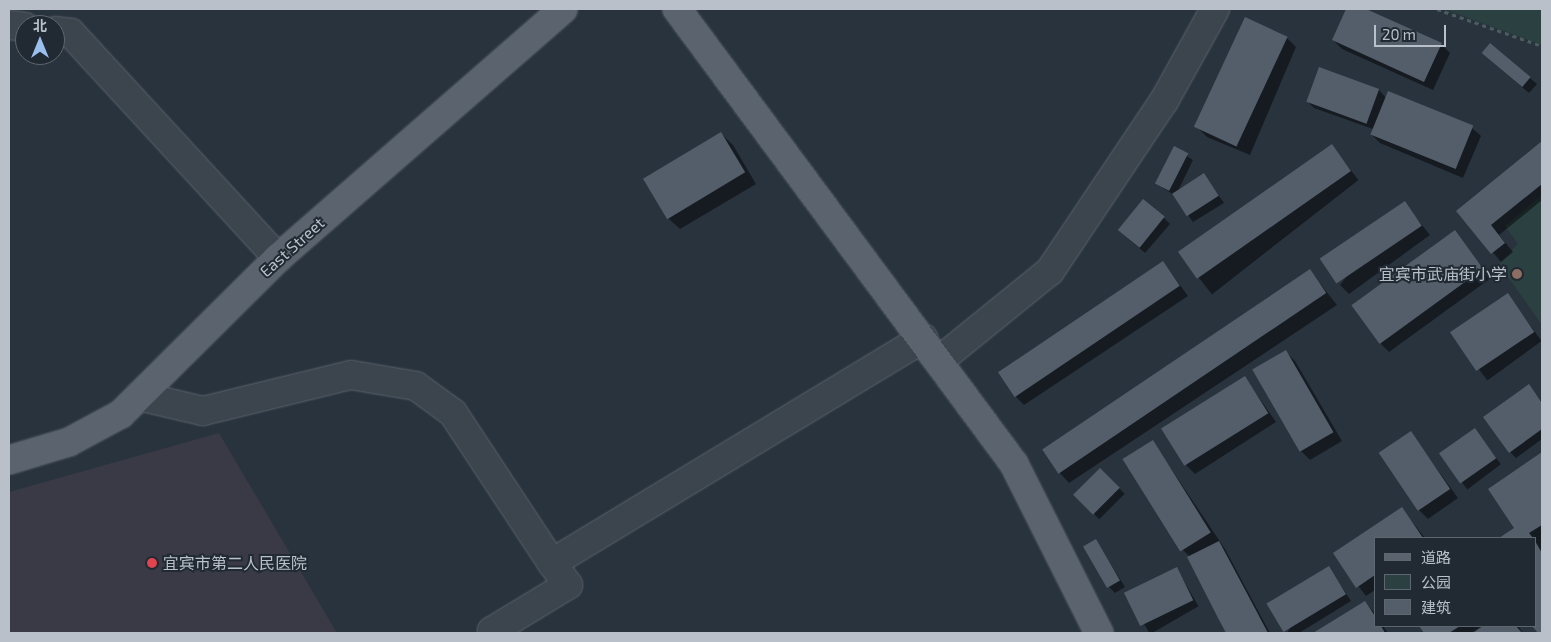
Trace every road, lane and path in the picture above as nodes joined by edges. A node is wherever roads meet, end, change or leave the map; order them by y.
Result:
1 (563, 9) edge
2 (676, 9) edge
3 (1215, 9) edge
4 (1437, 9) edge
5 (65, 32) edge
6 (1542, 46) edge
7 (278, 258) junction
8 (923, 338) junction
9 (940, 360) junction
10 (139, 396) junction
11 (9, 460) edge
12 (552, 563) junction
13 (494, 633) edge
14 (1099, 633) edge

1 - 7 main road, East Street
2 - 8 main road
3 - 9 street
4 - 6 path
5 - 7 street
7 - 10 main road, East Street
8 - 9 main road
8 - 12 street
9 - 14 main road
10 - 11 main road, East Street
10 - 12 street
12 - 13 street

